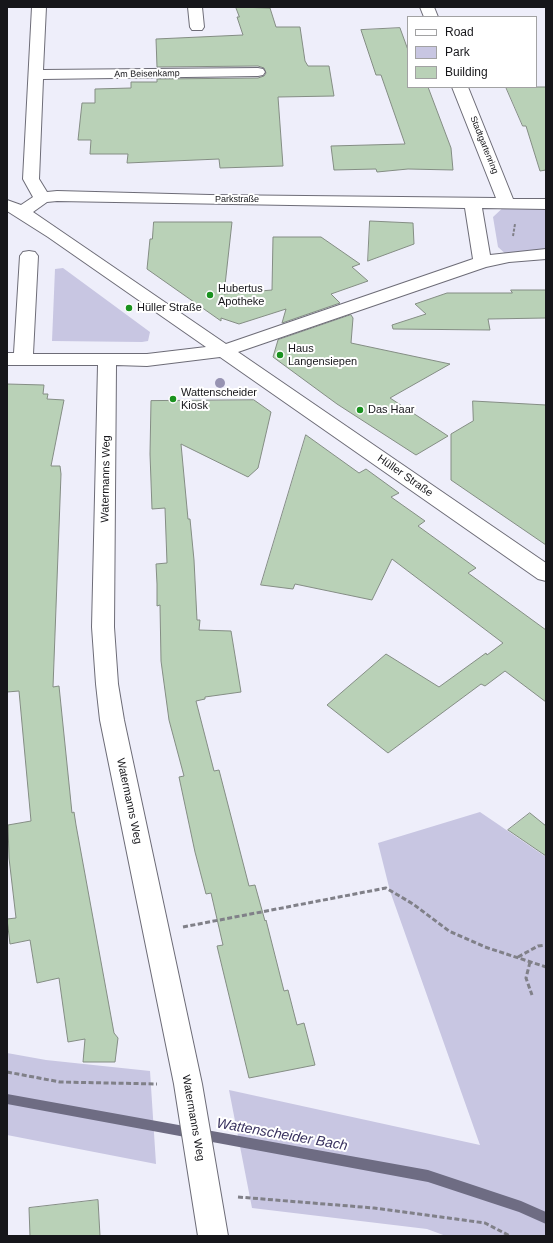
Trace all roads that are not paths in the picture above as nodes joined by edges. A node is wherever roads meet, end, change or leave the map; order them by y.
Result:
1 (39, 7) edge
2 (195, 7) edge
3 (197, 27) dead end
4 (258, 72) dead end
5 (36, 75) junction
6 (460, 88) edge
7 (42, 198) junction
8 (473, 203) junction
9 (507, 204) junction
10 (546, 204) edge
11 (14, 208) edge
12 (546, 254) edge
13 (29, 256) dead end
14 (482, 262) junction
15 (223, 351) junction
16 (15, 359) edge
17 (107, 359) junction
18 (546, 574) edge
19 (213, 1236) edge

1 - 5 street
2 - 3 street
4 - 5 street, Am Beisenkamp
5 - 7 street
6 - 9 street, Stadtgartenring
7 - 8 street, Parkstraße
7 - 11 street, Parkstraße
8 - 9 street, Parkstraße
8 - 14 street
9 - 10 street, Parkstraße
11 - 15 street, Hüller Straße
12 - 14 street
13 - 16 street
14 - 15 street
15 - 17 street
15 - 18 street, Hüller Straße
16 - 17 street
17 - 19 street, Watermanns Weg

